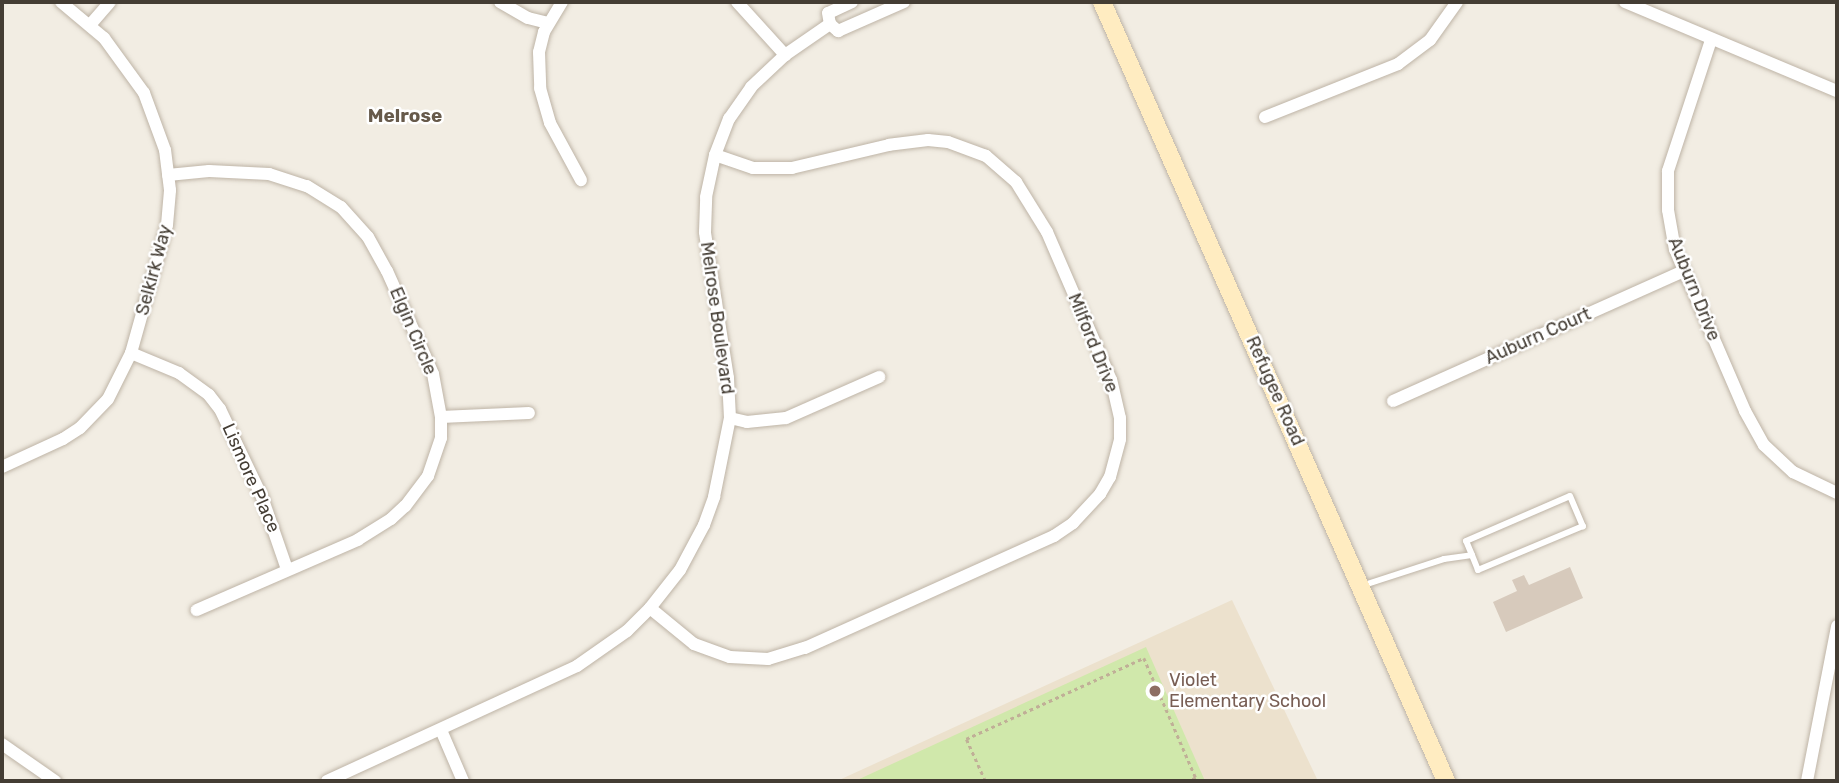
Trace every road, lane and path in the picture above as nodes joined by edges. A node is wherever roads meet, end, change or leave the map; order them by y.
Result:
1 (61, 2) edge
2 (110, 2) edge
3 (500, 2) edge
4 (562, 2) edge
5 (737, 2) edge
6 (852, 2) edge
7 (904, 2) edge
8 (1102, 2) edge
9 (1457, 2) edge
10 (1625, 2) edge
11 (548, 23) junction
12 (830, 24) junction
13 (90, 25) junction
14 (1711, 40) junction
15 (785, 55) junction
16 (1837, 91) edge
17 (1265, 117) dead end
18 (715, 155) junction
19 (169, 175) junction
20 (581, 180) dead end
21 (1683, 271) junction
22 (131, 353) junction
23 (879, 377) dead end
24 (1393, 401) dead end
25 (529, 413) dead end
26 (441, 416) junction
27 (730, 418) junction
28 (2, 467) edge
29 (1837, 493) edge
30 (1472, 555) junction
31 (287, 569) junction
32 (1359, 586) junction
33 (650, 608) junction
34 (197, 610) dead end
35 (1837, 625) edge
36 (441, 730) junction
37 (2, 744) edge
38 (1197, 780) edge
39 (55, 781) edge
40 (327, 781) edge
41 (463, 781) edge
42 (985, 781) edge
43 (1189, 781) edge
44 (1446, 781) edge
45 (1807, 781) edge

1 - 13 street, Selkirk Way
2 - 13 street
3 - 11 street
4 - 11 street
5 - 15 street
6 - 12 street, Melrose Boulevard
7 - 12 street, Melrose Boulevard
8 - 32 main road, Refugee Road
9 - 17 street
10 - 14 street
11 - 20 street
12 - 15 street, Melrose Boulevard
13 - 19 street, Selkirk Way
14 - 16 street
14 - 21 street, Auburn Drive
15 - 18 street, Melrose Boulevard
18 - 27 street, Melrose Boulevard
18 - 33 street, Milford Drive
19 - 22 street, Selkirk Way
19 - 26 street, Elgin Circle
21 - 24 street, Auburn Court
21 - 29 street, Auburn Drive
22 - 28 street, Selkirk Way
22 - 31 street, Lismore Place
23 - 27 street
25 - 26 street
26 - 31 street, Elgin Circle
27 - 33 street, Melrose Boulevard
30 - 30 lane
30 - 32 lane
31 - 34 street, Elgin Circle
32 - 44 main road, Refugee Road
33 - 36 street, Melrose Boulevard
35 - 45 street
36 - 40 street, Melrose Boulevard
36 - 41 street
37 - 39 street
38 - 42 path
38 - 43 path

